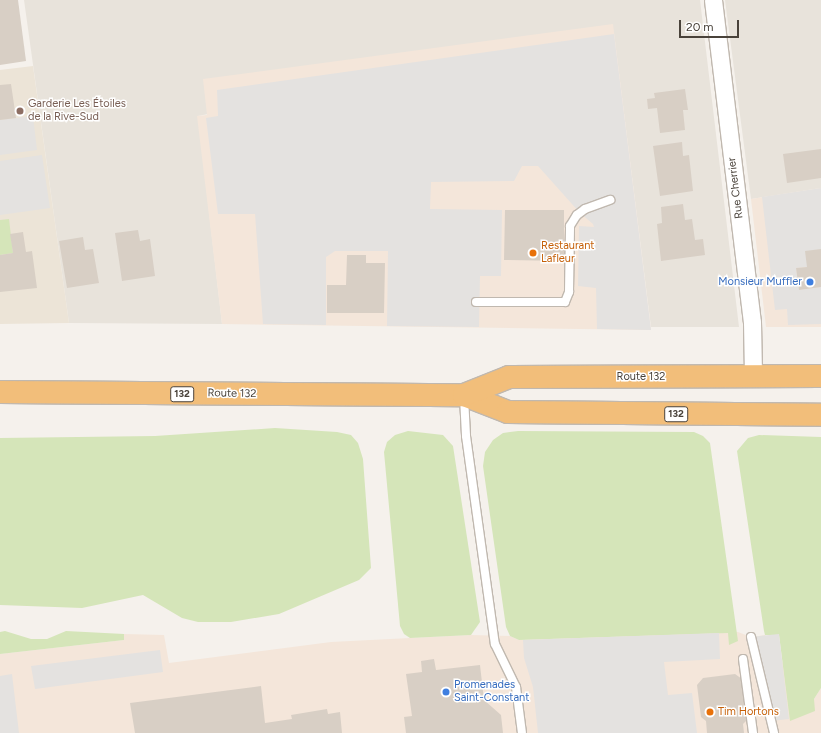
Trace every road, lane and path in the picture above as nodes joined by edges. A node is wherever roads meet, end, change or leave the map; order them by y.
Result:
1 (713, 0) edge
2 (610, 200) dead end
3 (476, 302) dead end
4 (753, 376) junction
5 (821, 376) edge
6 (0, 392) edge
7 (464, 395) junction
8 (821, 415) edge
9 (751, 637) dead end
10 (743, 659) dead end
11 (522, 733) edge
12 (753, 733) edge
13 (774, 733) edge

1 - 4 street, Rue Cherrier
2 - 3 lane
4 - 5 highway, Route 132 / 132
4 - 7 highway, Route 132 / 132
6 - 7 highway, Route 132 / 132
7 - 8 highway, Route 132 / 132
7 - 11 lane
9 - 13 lane
10 - 12 lane

